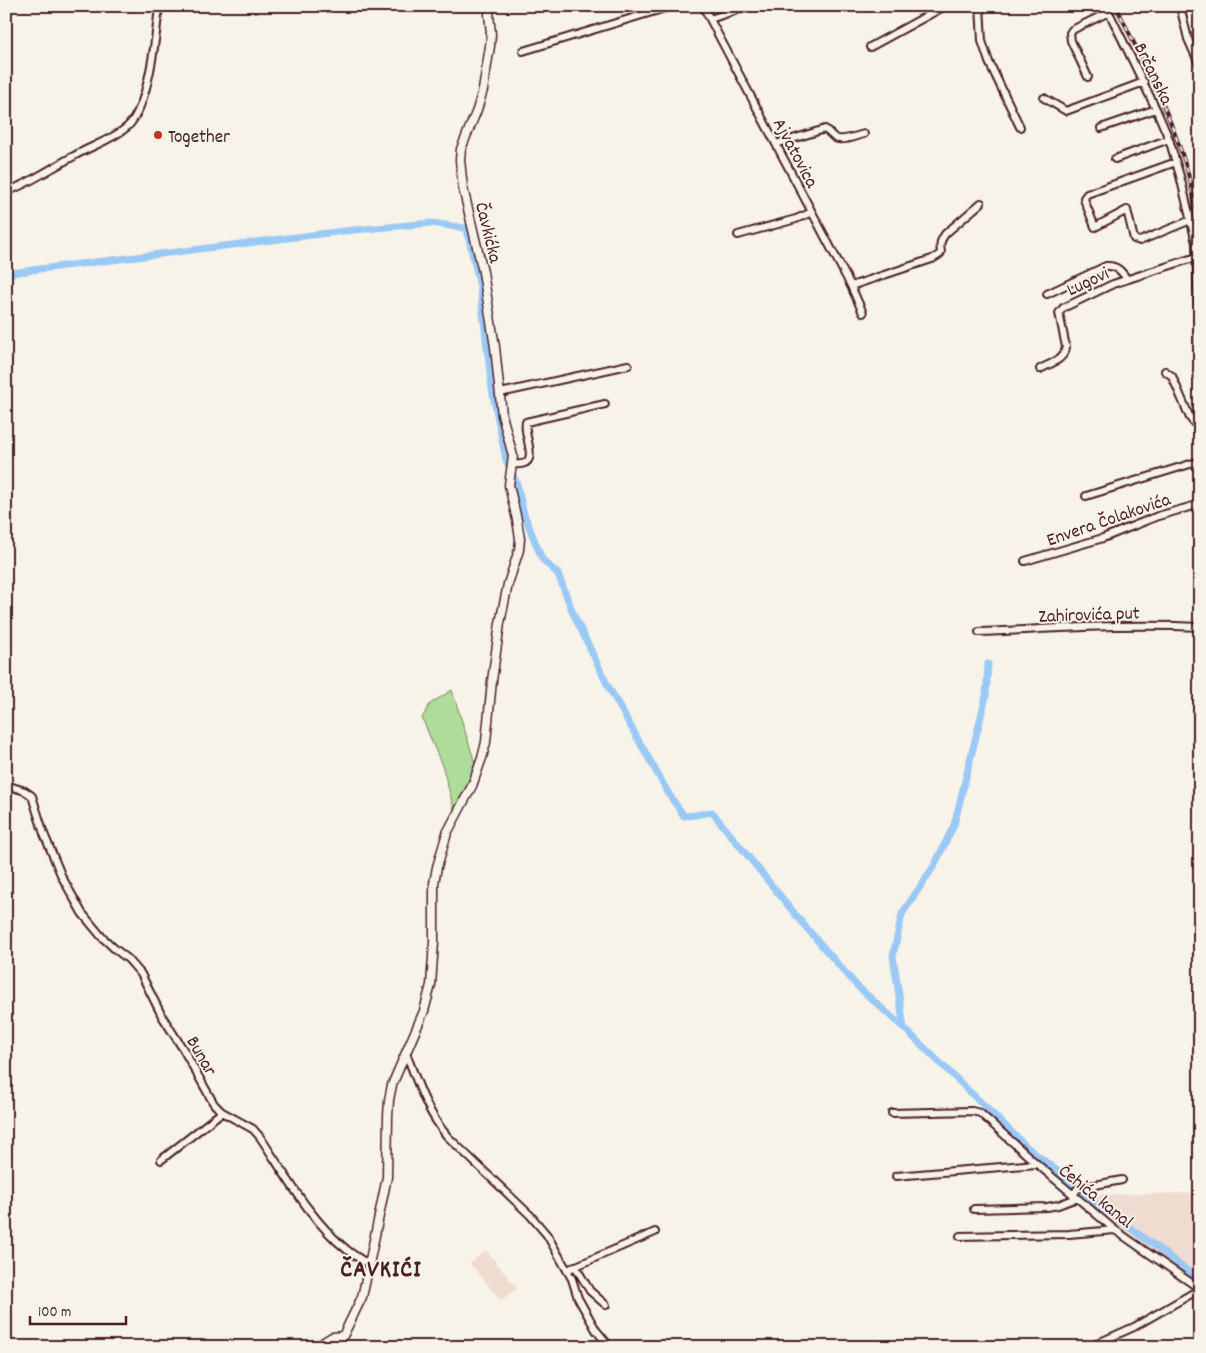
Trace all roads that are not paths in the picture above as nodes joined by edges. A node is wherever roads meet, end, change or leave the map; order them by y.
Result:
1 (159, 6) edge
2 (491, 6) edge
3 (672, 6) edge
4 (704, 6) edge
5 (748, 6) edge
6 (945, 6) edge
7 (980, 6) edge
8 (1180, 6) edge
9 (1108, 9) edge
10 (710, 19) junction
11 (870, 47) dead end
12 (523, 51) dead end
13 (1200, 66) edge
14 (1088, 77) dead end
15 (1144, 82) junction
16 (1044, 98) dead end
17 (1156, 109) junction
18 (1020, 127) dead end
19 (1101, 128) dead end
20 (864, 134) dead end
21 (1169, 139) junction
22 (776, 144) junction
23 (1115, 160) dead end
24 (1176, 162) junction
25 (6, 192) edge
26 (981, 203) dead end
27 (812, 212) junction
28 (1191, 220) junction
29 (738, 235) dead end
30 (1197, 259) junction
31 (1127, 279) junction
32 (851, 286) junction
33 (1047, 294) dead end
34 (863, 313) dead end
35 (1200, 362) edge
36 (628, 365) dead end
37 (1040, 369) dead end
38 (1165, 371) dead end
39 (500, 394) junction
40 (604, 404) dead end
41 (1200, 425) edge
42 (1200, 461) edge
43 (512, 466) junction
44 (1086, 496) dead end
45 (1200, 504) edge
46 (1025, 561) dead end
47 (1200, 627) edge
48 (979, 632) dead end
49 (6, 784) edge
50 (406, 1053) junction
51 (222, 1112) junction
52 (892, 1113) dead end
53 (160, 1160) dead end
54 (1037, 1164) junction
55 (896, 1176) dead end
56 (1122, 1180) dead end
57 (1076, 1193) junction
58 (974, 1209) dead end
59 (1115, 1230) junction
60 (655, 1232) dead end
61 (960, 1236) dead end
62 (369, 1265) junction
63 (575, 1266) junction
64 (567, 1270) junction
65 (1200, 1289) edge
66 (606, 1305) dead end
67 (343, 1336) junction
68 (316, 1347) edge
69 (339, 1347) edge
70 (610, 1347) edge
71 (1089, 1347) edge

1 - 25 street
2 - 39 street, Čavkićka
3 - 12 street
4 - 10 street, Ajvatovica
5 - 10 street
6 - 11 street
7 - 18 street
8 - 13 street
9 - 14 street
9 - 15 street, Brčanska
10 - 22 street, Ajvatovica
15 - 16 street
15 - 17 street, Brčanska
17 - 19 street
17 - 21 street, Brčanska
20 - 22 street
21 - 23 street
21 - 24 street, Brčanska
22 - 27 street, Ajvatovica
24 - 28 street, Brčanska
24 - 28 street
26 - 32 street
27 - 29 street
27 - 32 street, Ajvatovica
28 - 30 street, Brčanska
30 - 31 street, Lugovi
30 - 35 street, Brčanska
31 - 33 street
31 - 37 street, Lugovi
32 - 34 street, Ajvatovica
36 - 39 street
38 - 41 street
39 - 43 street, Čavkićka
40 - 43 street
42 - 44 street
43 - 50 street
45 - 46 street, Envera Čolakovića
47 - 48 street, Zahirovića put
49 - 51 street, Bunar
50 - 62 street
50 - 64 street
51 - 53 street
51 - 62 street, Bunar
52 - 54 street, Ćehića kanal
54 - 55 street
54 - 57 street, Ćehića kanal
56 - 57 street
57 - 58 street
57 - 59 street, Ćehića kanal
59 - 61 street
59 - 65 street, Ćehića kanal
60 - 63 street
62 - 67 street
63 - 64 street
63 - 66 street
64 - 70 street
65 - 71 street
67 - 68 street
67 - 69 street

